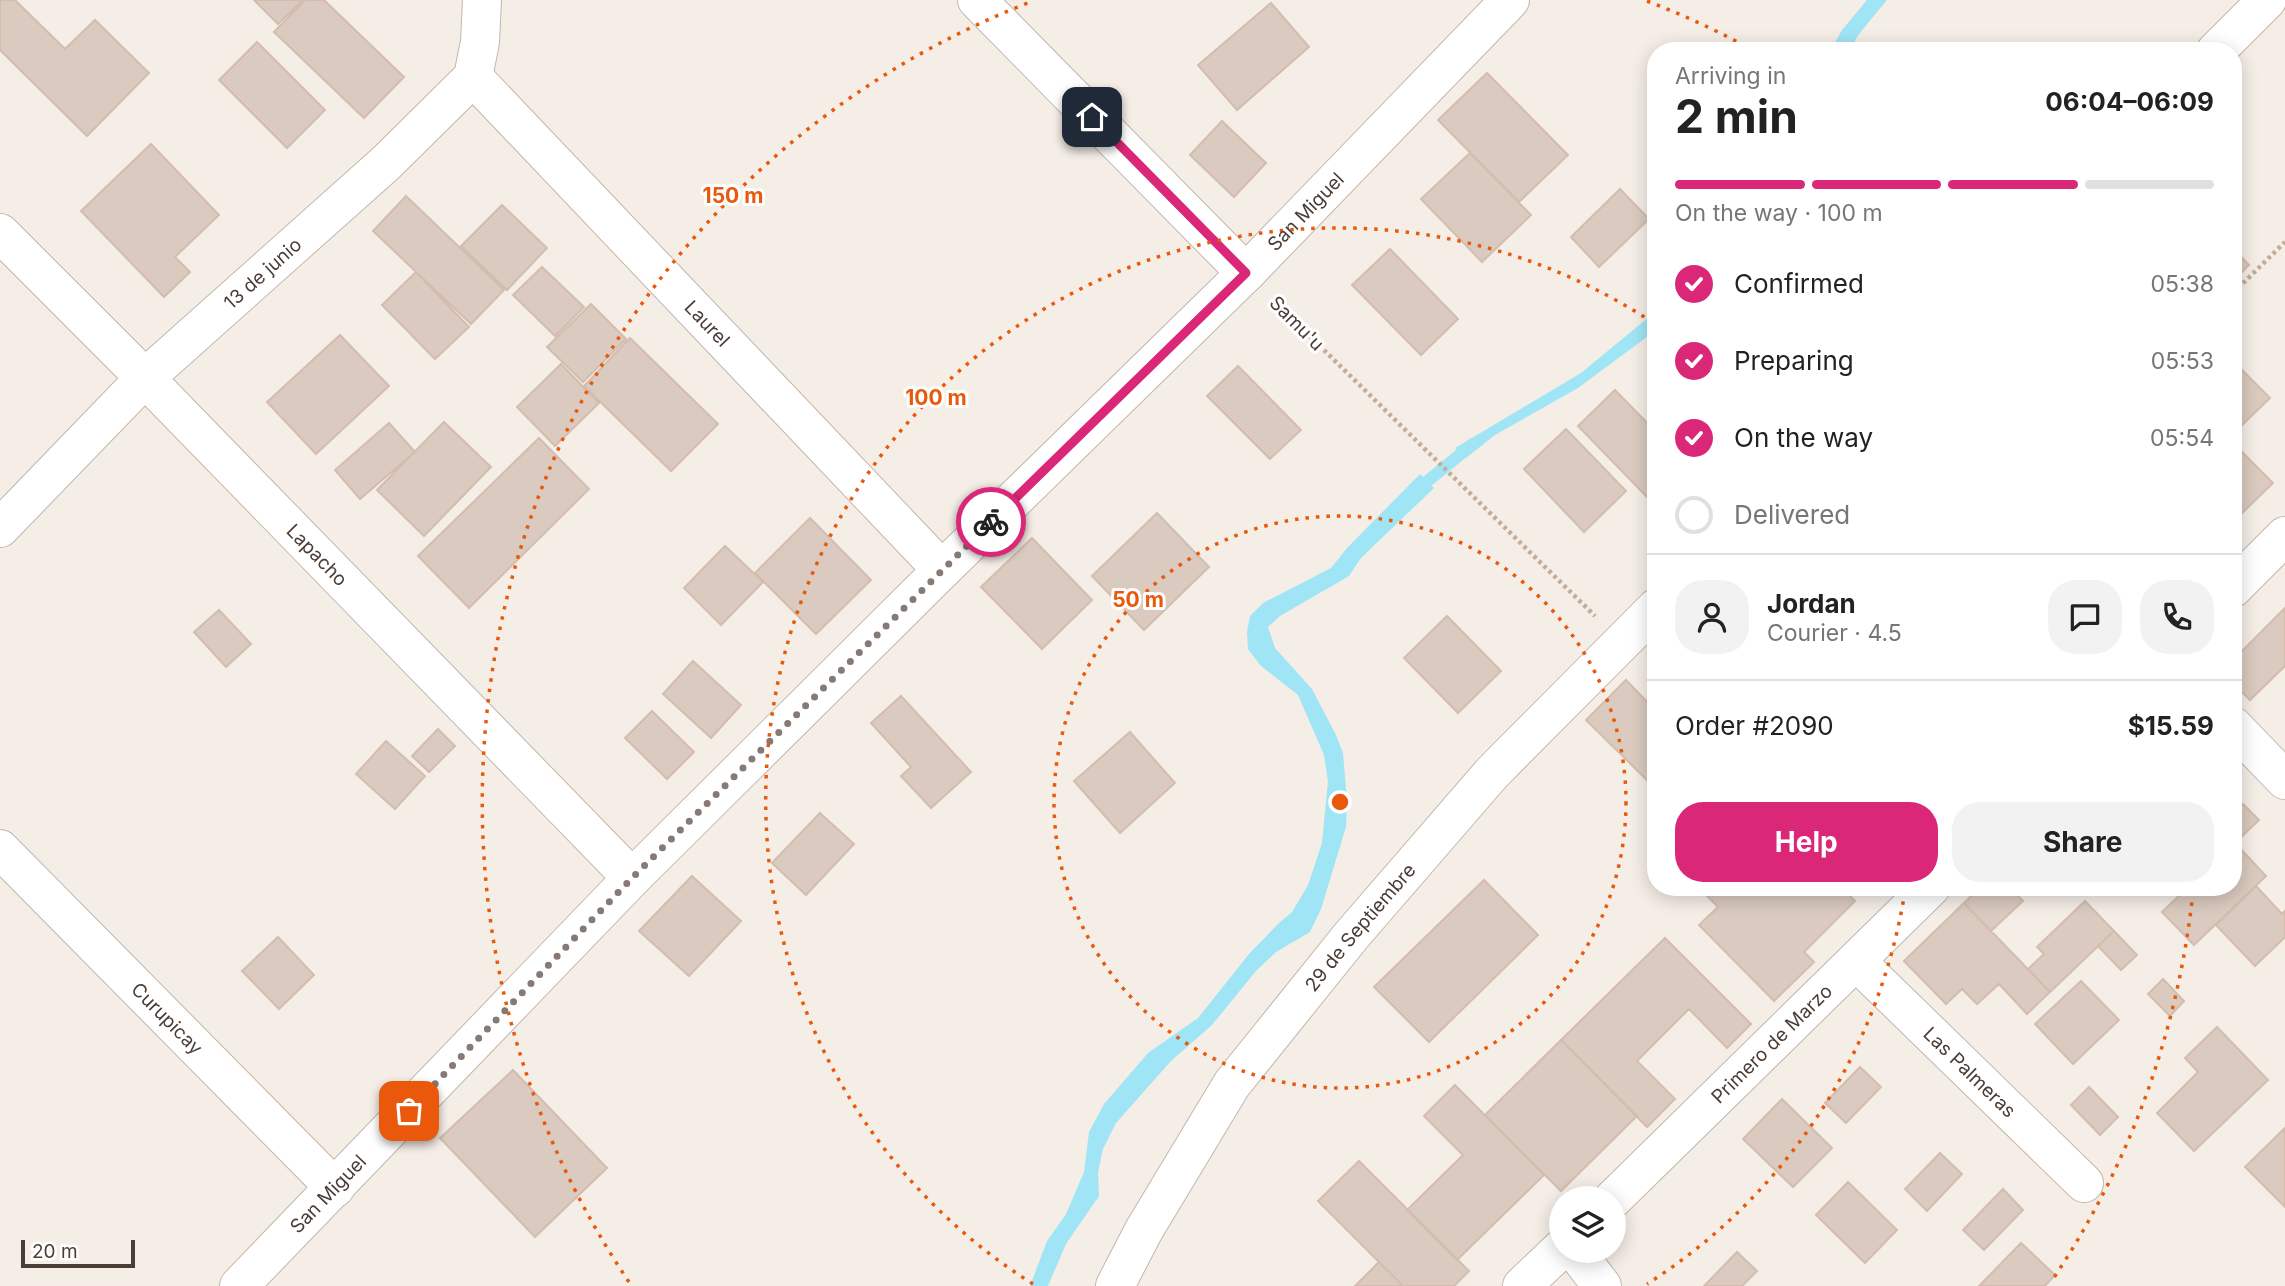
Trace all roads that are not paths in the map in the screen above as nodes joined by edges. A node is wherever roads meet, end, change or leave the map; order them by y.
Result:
1 (482, 0) edge
2 (976, 0) edge
3 (1510, 0) edge
4 (2267, 0) edge
5 (2225, 42) edge
6 (473, 77) junction
7 (0, 233) edge
8 (1246, 273) junction
9 (145, 378) junction
10 (0, 528) edge
11 (2285, 536) edge
12 (942, 570) junction
13 (2242, 579) edge
14 (1647, 617) edge
15 (2242, 735) edge
16 (2285, 780) edge
17 (0, 849) edge
18 (632, 878) junction
19 (1922, 896) edge
20 (1857, 961) junction
21 (2084, 1183) dead end
22 (1626, 1186) edge
23 (335, 1188) junction
24 (1549, 1260) edge
25 (1584, 1263) edge
26 (239, 1286) edge
27 (1115, 1286) edge
28 (1522, 1286) edge
29 (1602, 1286) edge

1 - 6 street
2 - 8 street
3 - 8 street, San Miguel
4 - 5 street
6 - 9 street, 13 de junio
6 - 12 street, Laurel
7 - 9 street, Lapacho
8 - 12 street, San Miguel
9 - 10 street, 13 de junio
9 - 18 street, Lapacho
11 - 13 street
12 - 18 street, San Miguel
14 - 27 street, 29 de Septiembre
15 - 16 street
17 - 23 street, Curupicay
18 - 23 street, San Miguel
19 - 20 street, Primero de Marzo
20 - 21 street, Las Palmeras
20 - 22 street, Primero de Marzo
23 - 26 street, San Miguel
24 - 28 street
25 - 29 street

